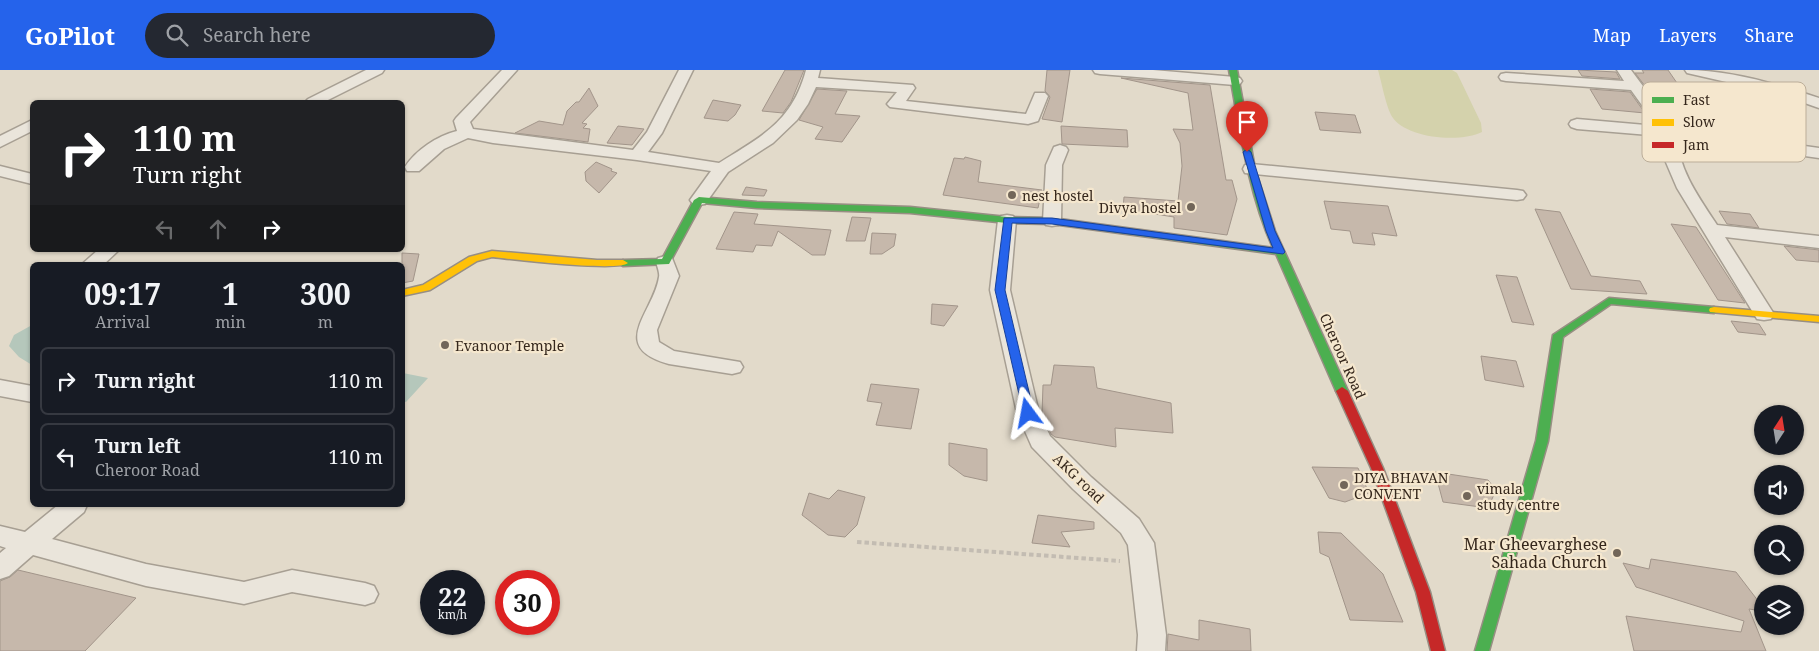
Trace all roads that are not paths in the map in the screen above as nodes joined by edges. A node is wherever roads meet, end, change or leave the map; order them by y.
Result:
1 (377, 70) edge
2 (510, 70) edge
3 (686, 70) edge
4 (1100, 70) edge
5 (1624, 70) edge
6 (1692, 70) edge
7 (1234, 75) edge
8 (812, 76) edge
9 (1506, 77) dead end
10 (1744, 82) edge
11 (1636, 86) junction
12 (1642, 94) edge
13 (1040, 96) dead end
14 (1806, 99) edge
15 (317, 100) edge
16 (1819, 103) edge
17 (1577, 124) dead end
18 (30, 126) edge
19 (1642, 130) edge
20 (468, 133) junction
21 (0, 142) edge
22 (1060, 150) dead end
23 (1806, 151) edge
24 (1819, 153) edge
25 (638, 155) junction
26 (1675, 162) edge
27 (412, 167) dead end
28 (722, 168) junction
29 (1251, 169) junction
30 (0, 171) edge
31 (30, 178) edge
32 (1517, 195) dead end
33 (699, 200) junction
34 (1007, 220) junction
35 (1052, 221) junction
36 (1712, 230) junction
37 (1819, 242) edge
38 (107, 252) edge
39 (1280, 252) junction
40 (94, 262) edge
41 (665, 262) junction
42 (405, 292) edge
43 (1764, 314) junction
44 (1819, 319) edge
45 (732, 367) dead end
46 (0, 388) edge
47 (30, 394) edge
48 (73, 507) edge
49 (0, 536) edge
50 (29, 543) junction
51 (0, 568) edge
52 (365, 594) dead end
53 (1151, 651) edge
54 (1438, 651) edge
55 (1482, 651) edge

1 - 15 street
2 - 20 street
3 - 25 street
4 - 7 street
5 - 11 street
6 - 10 street
7 - 29 main road, Cheroor Road
8 - 13 street
8 - 28 street
9 - 11 street
11 - 12 street
14 - 16 street
17 - 19 street
18 - 21 street
20 - 25 street
20 - 27 street
22 - 35 street
23 - 24 street
25 - 28 street
26 - 36 street
28 - 33 street
29 - 32 street
29 - 39 main road, Cheroor Road
30 - 31 street
33 - 34 main road
33 - 41 main road
34 - 35 main road
34 - 53 street, AKG road
35 - 39 main road
36 - 37 street
36 - 43 street
38 - 40 street
39 - 54 main road, Cheroor Road
41 - 42 main road
41 - 45 street
43 - 44 main road
43 - 55 main road
46 - 47 street
48 - 50 street
49 - 50 street
50 - 51 street
50 - 52 street

